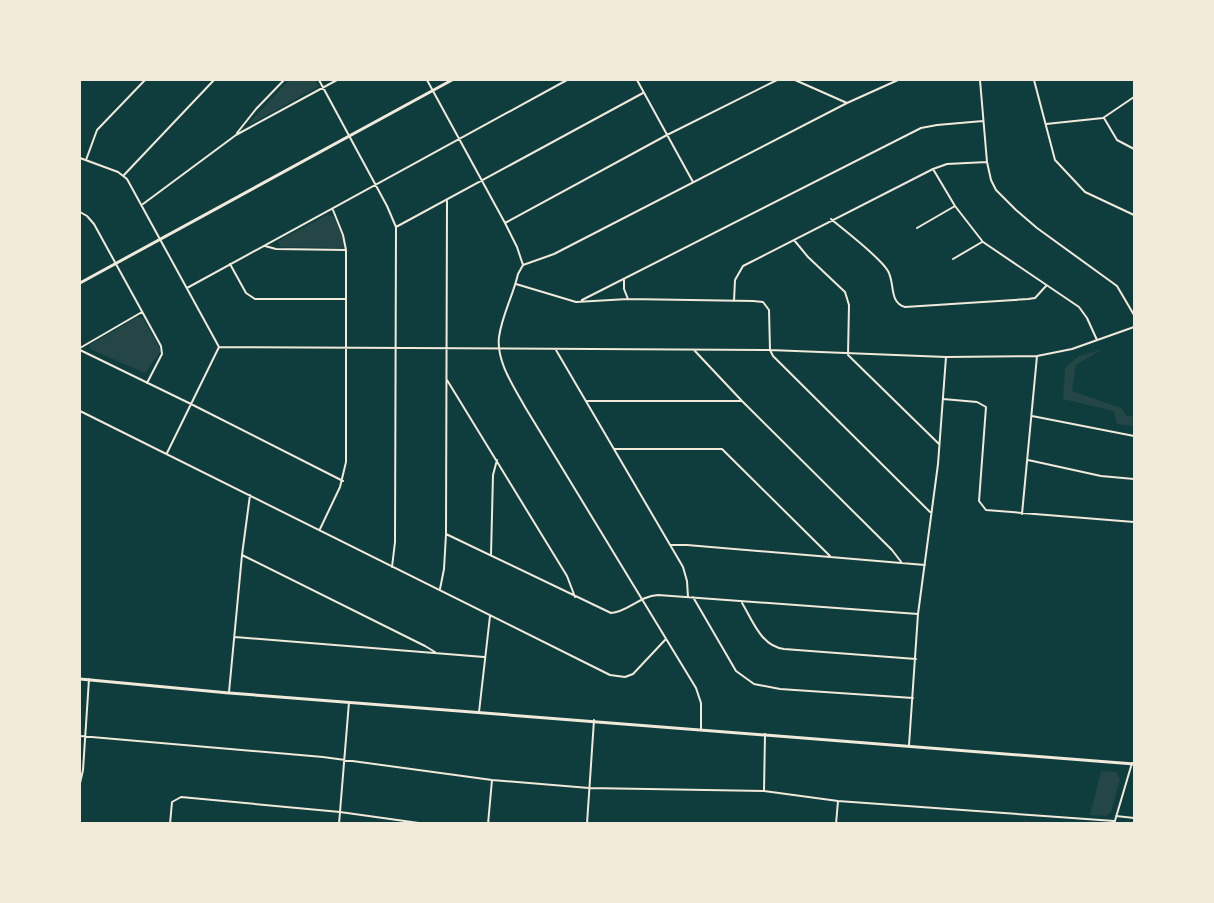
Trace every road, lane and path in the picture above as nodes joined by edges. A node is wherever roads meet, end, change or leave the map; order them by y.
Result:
1 (140, 80) edge
2 (145, 80) edge
3 (214, 80) edge
4 (284, 80) edge
5 (319, 80) edge
6 (337, 80) edge
7 (427, 80) edge
8 (452, 80) edge
9 (567, 80) edge
10 (637, 80) edge
11 (777, 80) edge
12 (795, 80) edge
13 (898, 80) edge
14 (980, 80) edge
15 (1034, 80) edge
16 (323, 88) junction
17 (433, 90) junction
18 (643, 93) junction
19 (1134, 97) edge
20 (847, 103) junction
21 (1103, 118) junction
22 (983, 121) junction
23 (1046, 124) junction
24 (236, 135) junction
25 (349, 135) junction
26 (667, 135) junction
27 (459, 138) junction
28 (1134, 149) edge
29 (80, 158) edge
30 (86, 160) junction
31 (987, 162) junction
32 (933, 169) junction
33 (124, 176) junction
34 (481, 181) junction
35 (693, 182) junction
36 (375, 184) junction
37 (447, 201) junction
38 (142, 205) junction
39 (955, 206) junction
40 (332, 209) junction
41 (80, 212) edge
42 (1134, 215) edge
43 (831, 219) junction
44 (505, 223) junction
45 (396, 227) junction
46 (917, 228) dead end
47 (160, 240) junction
48 (794, 240) junction
49 (982, 242) junction
50 (264, 246) junction
51 (346, 250) junction
52 (953, 259) dead end
53 (117, 263) junction
54 (230, 264) junction
55 (523, 265) junction
56 (624, 280) junction
57 (80, 284) edge
58 (516, 284) junction
59 (1046, 286) junction
60 (187, 288) junction
61 (346, 299) junction
62 (628, 299) junction
63 (734, 301) junction
64 (579, 302) junction
65 (142, 312) junction
66 (1134, 315) edge
67 (1134, 327) edge
68 (1097, 340) junction
69 (219, 347) junction
70 (396, 348) junction
71 (80, 349) edge
72 (346, 349) junction
73 (446, 349) junction
74 (499, 349) junction
75 (556, 349) junction
76 (694, 350) junction
77 (770, 350) junction
78 (848, 355) junction
79 (1037, 356) junction
80 (946, 357) junction
81 (447, 378) junction
82 (147, 382) junction
83 (943, 399) junction
84 (587, 401) junction
85 (742, 401) junction
86 (191, 404) junction
87 (80, 411) edge
88 (1032, 416) junction
89 (1134, 436) edge
90 (939, 444) junction
91 (614, 449) junction
92 (167, 453) junction
93 (497, 460) junction
94 (1028, 460) junction
95 (1134, 479) edge
96 (343, 481) junction
97 (250, 495) junction
98 (930, 512) junction
99 (1022, 513) junction
100 (1134, 522) edge
101 (320, 529) junction
102 (446, 534) junction
103 (671, 545) junction
104 (242, 555) junction
105 (491, 555) junction
106 (830, 556) junction
107 (902, 563) junction
108 (925, 565) junction
109 (392, 567) junction
110 (440, 589) junction
111 (575, 597) junction
112 (688, 597) junction
113 (693, 597) junction
114 (642, 598) junction
115 (741, 601) junction
116 (918, 614) junction
117 (490, 616) junction
118 (235, 637) junction
119 (666, 639) junction
120 (436, 653) junction
121 (484, 657) junction
122 (916, 659) junction
123 (80, 679) edge
124 (89, 679) junction
125 (229, 693) junction
126 (912, 698) junction
127 (349, 702) junction
128 (479, 712) junction
129 (594, 720) junction
130 (701, 730) junction
131 (765, 734) junction
132 (80, 736) edge
133 (86, 736) junction
134 (909, 745) junction
135 (345, 760) junction
136 (1133, 764) edge
137 (492, 780) junction
138 (80, 783) edge
139 (589, 788) junction
140 (764, 791) junction
141 (838, 801) junction
142 (340, 812) junction
143 (1116, 816) junction
144 (1134, 818) edge
145 (1114, 822) edge
146 (170, 823) edge
147 (339, 824) edge
148 (426, 824) edge
149 (488, 824) edge
150 (588, 824) edge
151 (836, 824) edge

1 - 2 street
2 - 30 street
3 - 33 street
4 - 24 street
5 - 16 street
6 - 16 street
7 - 17 street
8 - 17 street
9 - 27 street
10 - 18 street
11 - 26 street
12 - 20 street
13 - 20 street
14 - 22 street
15 - 23 street
16 - 24 street
16 - 25 street
17 - 25 street
17 - 27 street
18 - 26 street
18 - 34 street
19 - 21 street
20 - 35 street
21 - 23 street
21 - 28 street
22 - 31 street
22 - 56 street
23 - 42 street
24 - 38 street
25 - 36 street
25 - 47 street
26 - 35 street
26 - 44 street
27 - 34 street
27 - 36 street
29 - 30 street
30 - 33 street
31 - 32 street
31 - 66 street
32 - 39 street
32 - 43 street
33 - 38 street
34 - 37 street
34 - 44 street
35 - 55 street
36 - 40 street
36 - 45 street
37 - 45 street
37 - 73 street
38 - 47 street
39 - 46 street
39 - 49 street
40 - 50 street
40 - 51 street
41 - 53 street
43 - 48 street
43 - 59 street
44 - 55 street
45 - 70 street
47 - 53 street
47 - 60 street
48 - 63 street
48 - 78 street
49 - 52 street
49 - 59 street
50 - 51 street
50 - 54 street
51 - 61 street
53 - 57 street
53 - 65 street
54 - 60 street
54 - 61 street
55 - 58 street
56 - 62 street
56 - 64 street
58 - 64 street
58 - 74 street
59 - 68 street
60 - 69 street
61 - 72 street
62 - 63 street
62 - 64 street
63 - 77 street
65 - 71 street
65 - 82 street
67 - 68 street
68 - 79 street
69 - 72 street
69 - 86 street
70 - 72 street
70 - 73 street
70 - 109 street
71 - 82 street
72 - 96 street
73 - 74 street
73 - 81 street
74 - 75 street
74 - 114 street
75 - 76 street
75 - 84 street
76 - 77 street
76 - 85 street
77 - 78 street
77 - 98 street
78 - 80 street
78 - 90 street
79 - 80 street
79 - 88 street
80 - 83 street
81 - 93 street
81 - 102 street
82 - 86 street
83 - 90 street
83 - 99 street
84 - 85 street
84 - 91 street
85 - 107 street
86 - 92 street
86 - 96 street
87 - 92 street
88 - 89 street
88 - 94 street
90 - 98 street
91 - 103 street
91 - 106 street
92 - 97 street
93 - 105 street
93 - 111 street
94 - 95 street
94 - 99 street
96 - 101 street
97 - 101 street
97 - 104 street
98 - 108 street
99 - 100 street
101 - 109 street
102 - 105 street
102 - 110 street
103 - 106 street
103 - 112 street
104 - 118 street
104 - 120 street
105 - 111 street
106 - 107 street
107 - 108 street
108 - 116 street
109 - 110 street
110 - 117 street
111 - 114 street
112 - 113 street
112 - 114 street
113 - 115 street
113 - 126 street
114 - 119 street
115 - 116 street
115 - 122 street
116 - 122 street
117 - 119 street
117 - 121 street
118 - 120 street
118 - 125 street
119 - 130 street
120 - 121 street
121 - 128 street
122 - 126 street
123 - 124 street
124 - 125 street
124 - 133 street
125 - 127 street
126 - 134 street
127 - 128 street
127 - 135 street
128 - 129 street
129 - 130 street
129 - 139 street
130 - 131 street
131 - 134 street
131 - 140 street
132 - 133 street
133 - 135 street
133 - 138 street
134 - 136 street
135 - 137 street
135 - 142 street
136 - 143 street
137 - 139 street
137 - 149 street
139 - 140 street
139 - 150 street
140 - 141 street
141 - 145 street
141 - 151 street
142 - 146 street
142 - 147 street
142 - 148 street
143 - 144 street
143 - 145 street

